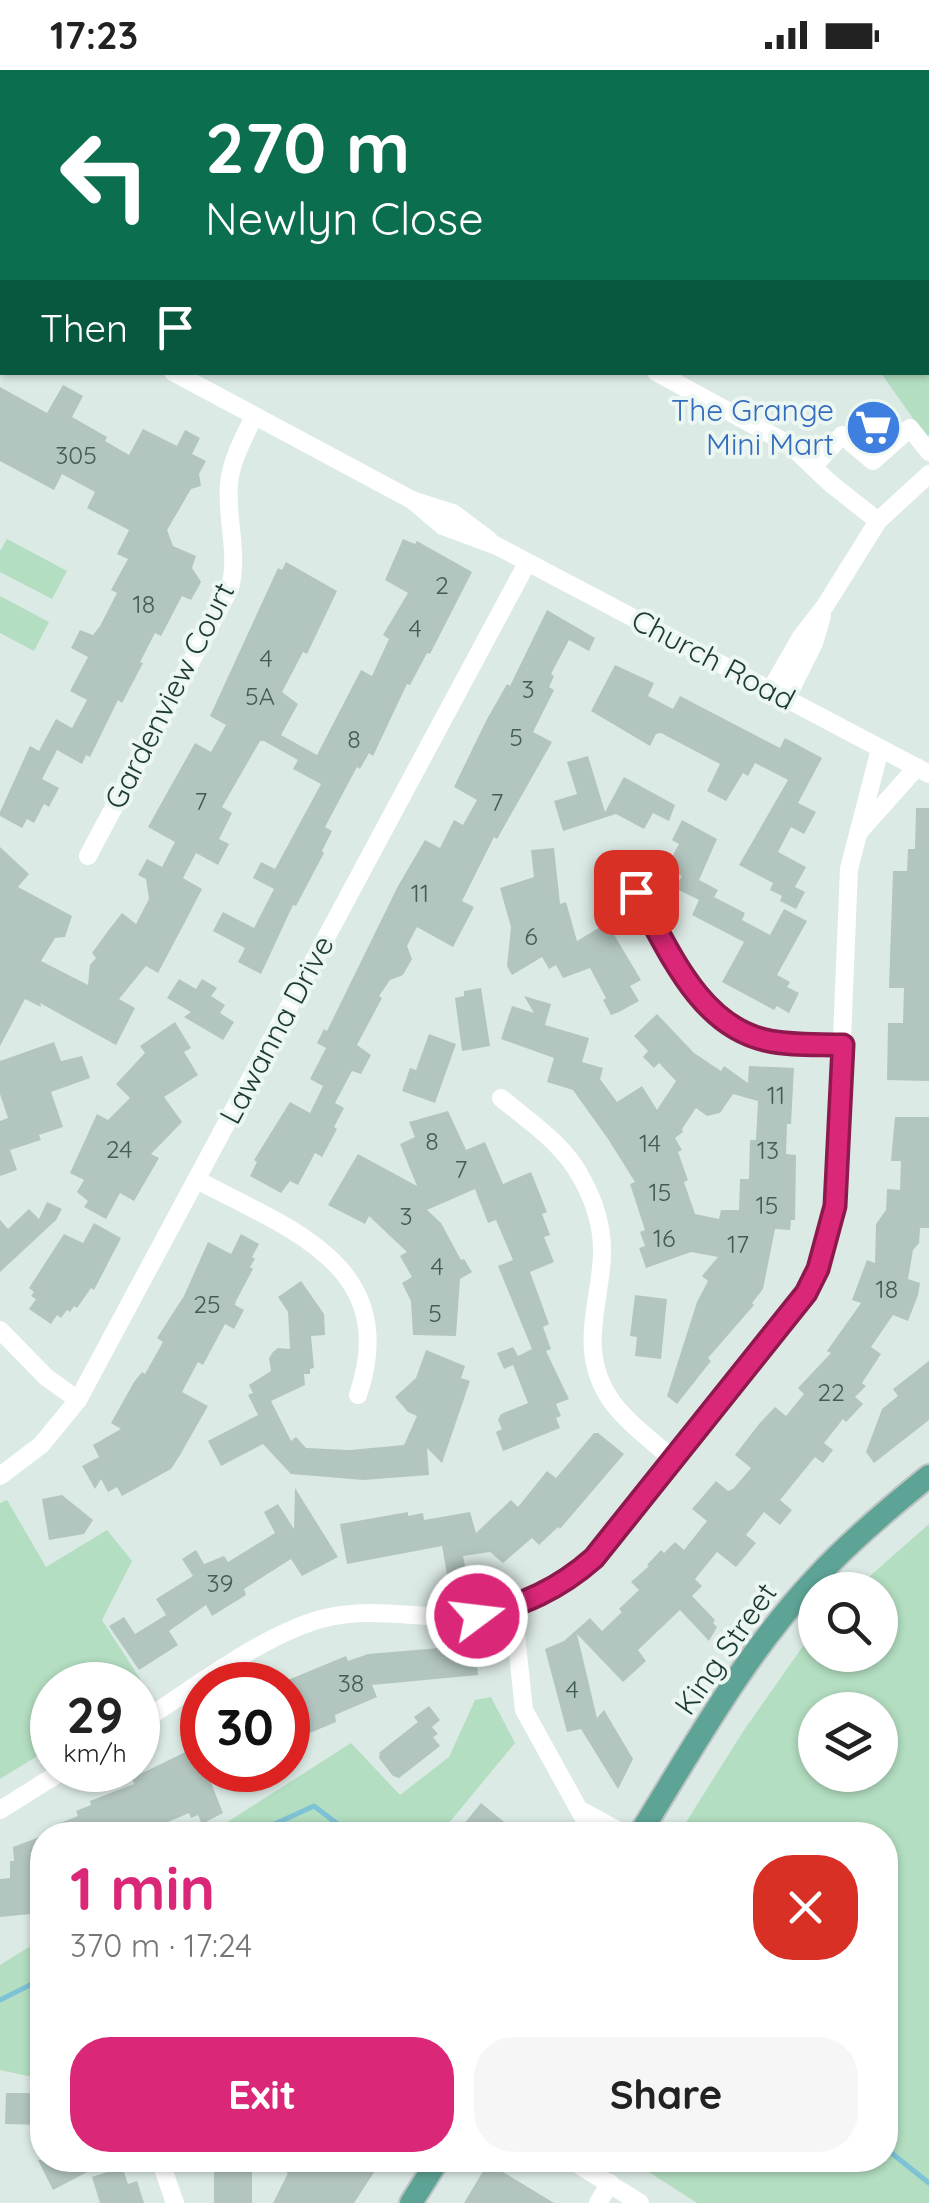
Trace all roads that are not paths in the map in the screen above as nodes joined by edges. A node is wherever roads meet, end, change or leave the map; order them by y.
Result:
1 (179, 375) edge
2 (662, 375) edge
3 (254, 416) junction
4 (929, 452) edge
5 (814, 466) junction
6 (929, 474) edge
7 (878, 521) junction
8 (526, 562) junction
9 (778, 695) junction
10 (880, 748) junction
11 (923, 771) edge
12 (858, 832) junction
13 (88, 856) dead end
14 (610, 870) dead end
15 (843, 1045) junction
16 (501, 1098) dead end
17 (196, 1180) junction
18 (0, 1330) edge
19 (358, 1396) dead end
20 (78, 1400) junction
21 (674, 1460) junction
22 (0, 1476) edge
23 (929, 1476) edge
24 (514, 1607) junction
25 (160, 1710) edge
26 (30, 1791) edge
27 (0, 1810) edge
28 (582, 1810) junction
29 (587, 1822) edge
30 (603, 1822) edge
31 (647, 1822) edge
32 (164, 2172) edge
33 (430, 2172) edge
34 (590, 2172) edge
35 (610, 2184) junction
36 (175, 2203) edge
37 (411, 2203) edge
38 (598, 2203) edge
39 (640, 2203) edge

1 - 3 street, Church Road
2 - 5 street
3 - 8 street, Church Road
3 - 13 street, Gardenview Court
4 - 5 street
5 - 7 street
6 - 7 street
7 - 9 street
8 - 9 street, Church Road
8 - 17 street, Lawanna Drive
9 - 10 street, Church Road
10 - 11 street, Church Road
10 - 12 street
11 - 12 street
12 - 15 street
14 - 15 street
15 - 21 street
16 - 21 street
17 - 19 street
17 - 20 street, Lawanna Drive
18 - 20 street
20 - 22 street, Lawanna Drive
21 - 24 street
23 - 31 main road, King Street
24 - 25 street
24 - 28 street
26 - 27 street
28 - 29 street
28 - 30 street
32 - 36 street
33 - 37 main road
34 - 35 street
35 - 38 street
35 - 39 street

